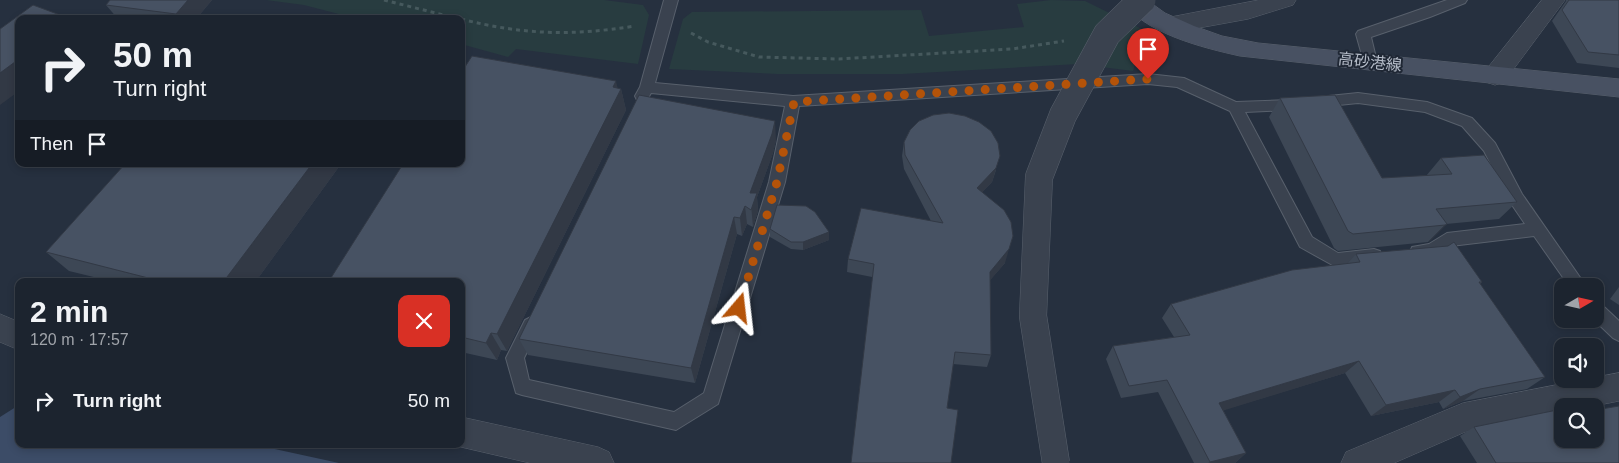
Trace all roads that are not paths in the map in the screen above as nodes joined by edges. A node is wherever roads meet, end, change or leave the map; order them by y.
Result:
1 (671, 0) edge
2 (1132, 0) edge
3 (1142, 0) edge
4 (1286, 0) edge
5 (1460, 0) edge
6 (1554, 0) edge
7 (1171, 25) junction
8 (1370, 62) junction
9 (1495, 76) junction
10 (647, 87) junction
11 (1619, 88) edge
12 (794, 102) junction
13 (1235, 107) junction
14 (634, 113) edge
15 (1537, 229) junction
16 (1572, 278) edge
17 (536, 314) edge
18 (1604, 318) edge
19 (0, 327) edge
20 (1619, 333) edge
21 (15, 335) edge
22 (1619, 387) edge
23 (465, 433) edge
24 (598, 463) edge
25 (1056, 463) edge
26 (1357, 463) edge

1 - 10 lane
2 - 7 main road, 高砂港線
3 - 25 street, bridge
4 - 7 street
5 - 8 lane
6 - 9 street
7 - 8 main road, 高砂港線
8 - 9 main road, 高砂港線
9 - 11 main road, 高砂港線
10 - 12 lane
10 - 14 lane
12 - 13 lane
12 - 17 lane
13 - 15 lane
13 - 15 lane
15 - 16 lane
18 - 20 lane
19 - 21 street
22 - 26 street
23 - 24 street

